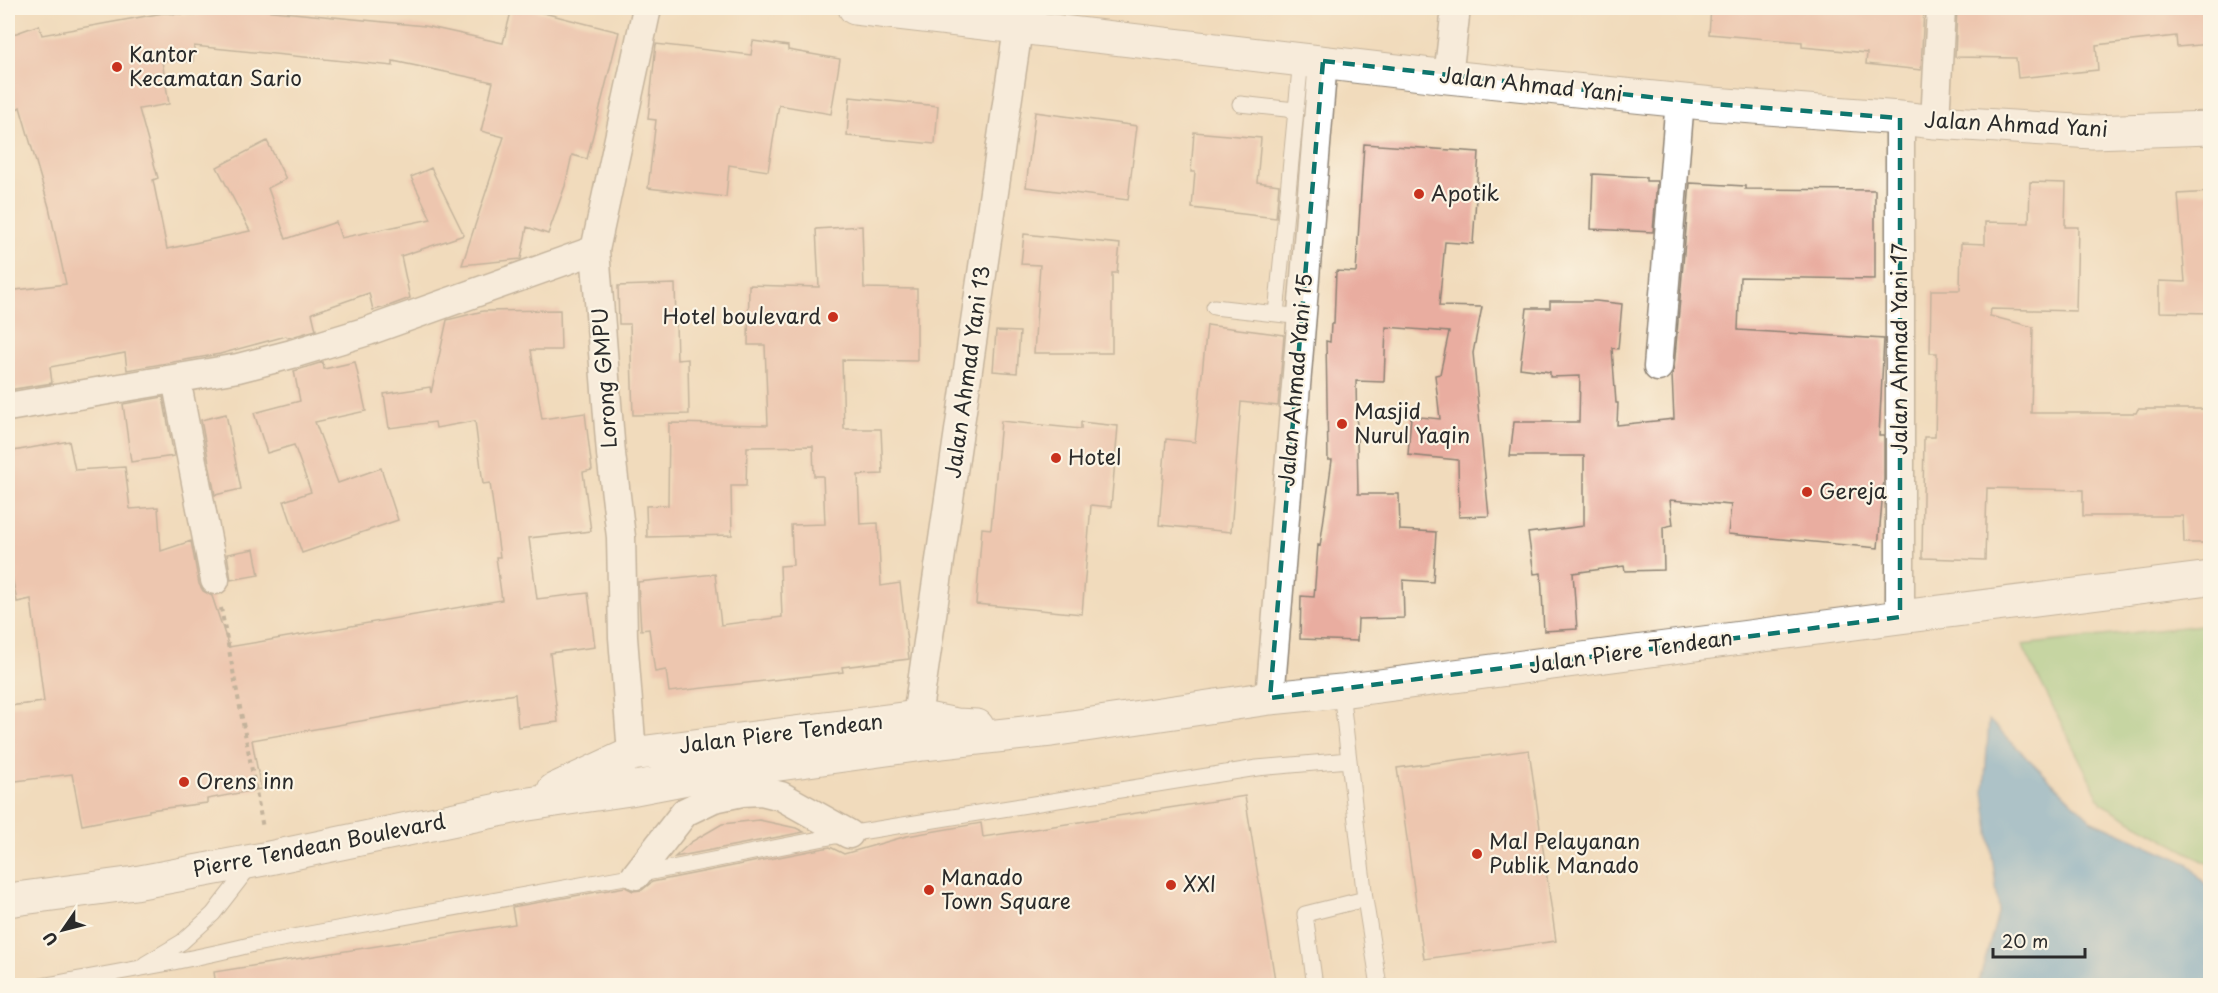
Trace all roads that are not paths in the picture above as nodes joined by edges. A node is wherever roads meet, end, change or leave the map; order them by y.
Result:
1 (647, 8) edge
2 (855, 8) edge
3 (1456, 8) edge
4 (1941, 8) edge
5 (1020, 18) edge
6 (1312, 60) junction
7 (1448, 77) junction
8 (1680, 100) junction
9 (1240, 104) dead end
10 (1296, 110) junction
11 (1900, 118) junction
12 (1935, 122) junction
13 (2211, 128) edge
14 (596, 250) junction
15 (1294, 253) junction
16 (1214, 307) dead end
17 (1289, 316) junction
18 (1658, 367) dead end
19 (176, 379) junction
20 (8, 407) edge
21 (2211, 578) edge
22 (215, 580) road end
23 (1900, 617) junction
24 (1341, 691) junction
25 (1270, 698) junction
26 (917, 717) junction
27 (1051, 730) junction
28 (632, 754) junction
29 (812, 760) junction
30 (1349, 760) junction
31 (642, 787) junction
32 (781, 796) junction
33 (522, 805) junction
34 (685, 812) junction
35 (849, 834) junction
36 (262, 859) junction
37 (636, 875) junction
38 (1365, 899) junction
39 (8, 900) edge
40 (135, 970) junction
41 (41, 986) edge
42 (1315, 986) edge
43 (1379, 986) edge

1 - 14 street, Lorong GMPU
2 - 5 main road, Jalan Ahmad Yani
3 - 7 street
4 - 12 street
5 - 6 main road, Jalan Ahmad Yani
5 - 26 street, Jalan Ahmad Yani 13
6 - 7 main road, Jalan Ahmad Yani
6 - 10 lane
6 - 15 street, Jalan Ahmad Yani 15
7 - 8 main road, Jalan Ahmad Yani
8 - 11 main road, Jalan Ahmad Yani
8 - 18 street
9 - 10 lane
10 - 15 lane
11 - 12 main road, Jalan Ahmad Yani
11 - 23 street, Jalan Ahmad Yani 17
12 - 13 main road, Jalan Ahmad Yani
14 - 19 street
14 - 28 street, Lorong GMPU
15 - 17 street, Jalan Ahmad Yani 15
16 - 17 lane
17 - 25 street, Jalan Ahmad Yani 15
19 - 20 street
19 - 22 street
21 - 23 main road, Jalan Piere Tendean
23 - 24 main road, Jalan Piere Tendean
24 - 25 main road, Jalan Piere Tendean
24 - 30 lane
25 - 27 main road, Jalan Piere Tendean
26 - 27 main road, Jalan Piere Tendean
26 - 28 main road, Jalan Piere Tendean
27 - 29 main road, Jalan Piere Tendean
28 - 33 main road, Jalan Piere Tendean
29 - 31 main road, Jalan Piere Tendean
29 - 32 street
30 - 35 lane
30 - 38 lane
31 - 33 main road, Pierre Tendean Boulevard
31 - 34 street
32 - 34 street
32 - 35 street
33 - 36 main road, Pierre Tendean Boulevard
34 - 37 street
35 - 37 lane
36 - 39 main road, Pierre Tendean Boulevard
36 - 40 lane
37 - 40 lane
38 - 42 lane
38 - 43 lane
40 - 41 lane

